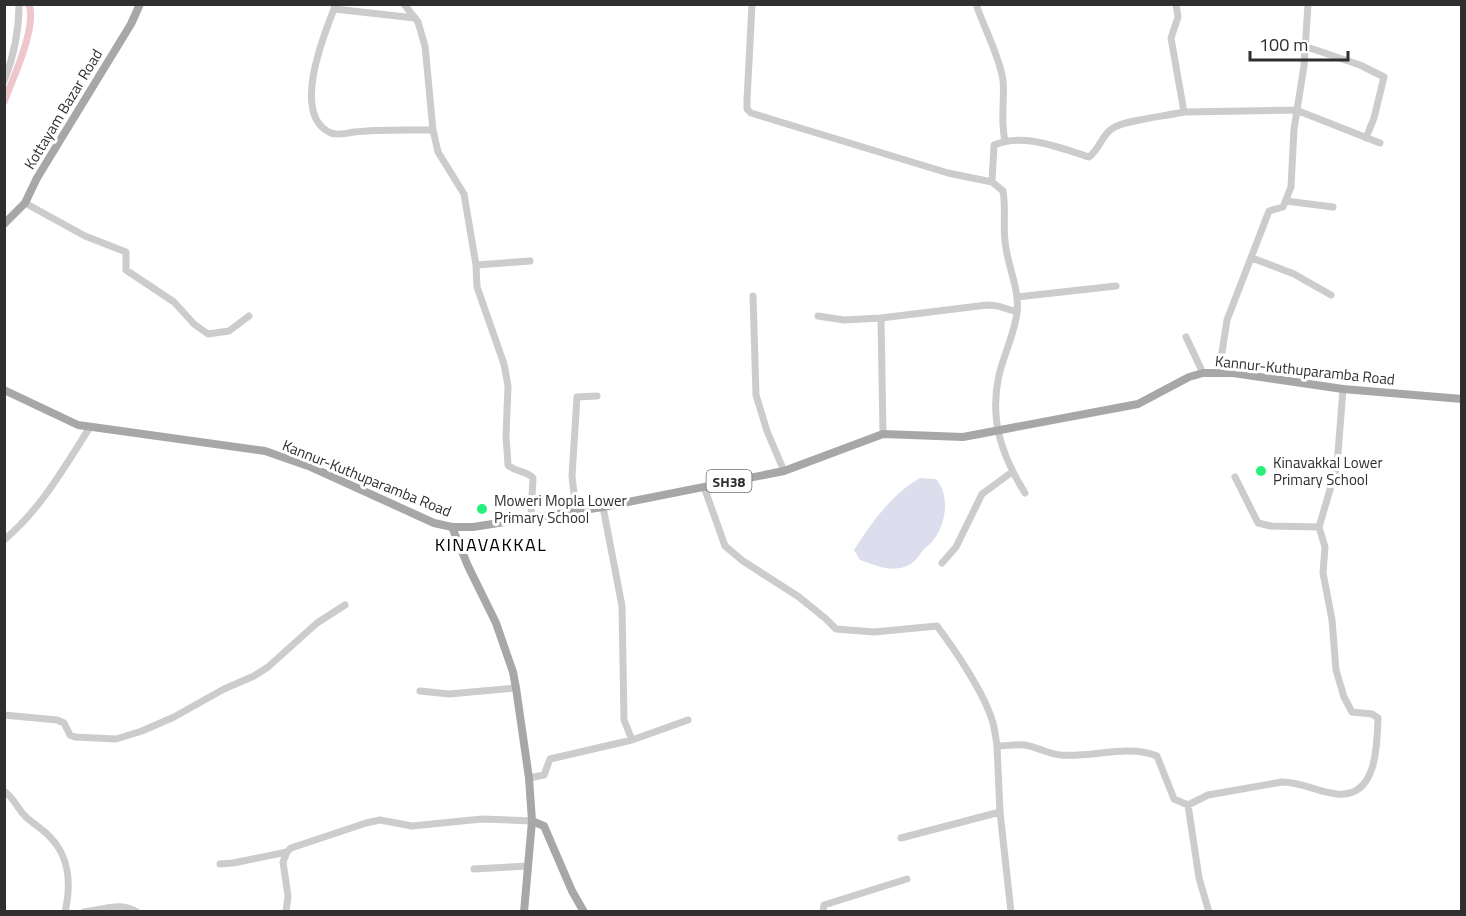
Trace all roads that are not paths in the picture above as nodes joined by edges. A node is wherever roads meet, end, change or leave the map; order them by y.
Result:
1 (19, 4) edge
2 (140, 4) edge
3 (404, 4) edge
4 (752, 4) edge
5 (976, 4) edge
6 (1176, 4) edge
7 (1308, 4) edge
8 (334, 7) edge
9 (415, 18) junction
10 (1304, 46) junction
11 (4, 81) edge
12 (1296, 110) junction
13 (1184, 112) junction
14 (433, 130) junction
15 (1366, 138) junction
16 (1005, 140) junction
17 (1380, 144) dead end
18 (992, 182) junction
19 (1286, 201) junction
20 (25, 203) junction
21 (1333, 207) dead end
22 (4, 224) edge
23 (1252, 258) junction
24 (530, 261) dead end
25 (476, 265) junction
26 (1116, 286) dead end
27 (1331, 295) dead end
28 (753, 296) dead end
29 (1017, 297) junction
30 (1017, 312) junction
31 (249, 316) dead end
32 (818, 316) dead end
33 (881, 318) junction
34 (1186, 337) dead end
35 (1219, 372) junction
36 (1203, 373) junction
37 (1342, 389) junction
38 (4, 390) edge
39 (597, 396) dead end
40 (1461, 399) edge
41 (90, 427) junction
42 (997, 431) junction
43 (883, 434) junction
44 (784, 471) junction
45 (1012, 472) junction
46 (1235, 477) dead end
47 (704, 486) junction
48 (1025, 493) dead end
49 (603, 507) junction
50 (576, 511) junction
51 (531, 517) junction
52 (452, 527) junction
53 (1319, 527) junction
54 (4, 540) edge
55 (942, 564) dead end
56 (345, 605) dead end
57 (516, 688) junction
58 (420, 691) dead end
59 (4, 715) edge
60 (688, 720) dead end
61 (632, 740) junction
62 (997, 746) junction
63 (529, 778) junction
64 (4, 791) edge
65 (1188, 805) junction
66 (999, 812) junction
67 (532, 821) junction
68 (901, 838) dead end
69 (287, 852) junction
70 (220, 864) dead end
71 (528, 866) junction
72 (474, 868) dead end
73 (907, 879) dead end
74 (65, 911) edge
75 (84, 912) edge
76 (137, 912) edge
77 (286, 912) edge
78 (524, 912) edge
79 (584, 912) edge
80 (823, 912) edge
81 (1011, 912) edge
82 (1209, 912) edge

1 - 11 street
2 - 20 main road, Kottayam Bazar Road
3 - 9 street
4 - 18 street
5 - 16 street
6 - 13 street
7 - 10 street
8 - 9 street
8 - 14 street
9 - 14 street
10 - 12 street
10 - 15 street
12 - 13 street
12 - 15 street
12 - 19 street
13 - 16 street
14 - 25 street
15 - 17 street
16 - 18 street
18 - 29 street
19 - 21 street
19 - 23 street
20 - 22 main road, Kottayam Bazar Road
20 - 31 street
23 - 27 street
23 - 35 street
24 - 25 street
25 - 51 street
26 - 29 street
28 - 44 street
29 - 30 street
30 - 33 street
30 - 42 street
32 - 33 street
33 - 43 street
34 - 36 street
35 - 36 main road, Kannur-Kuthuparamba Road / SH38
35 - 37 main road, Kannur-Kuthuparamba Road / SH38
36 - 42 main road, Kannur-Kuthuparamba Road / SH38
37 - 40 main road, Kannur-Kuthuparamba Road / SH38
37 - 53 street
38 - 41 main road, Kannur-Kuthuparamba Road / SH38
39 - 50 street
41 - 52 main road, Kannur-Kuthuparamba Road / SH38
41 - 54 street
42 - 43 main road, Kannur-Kuthuparamba Road / SH38
42 - 45 street
43 - 44 main road, Kannur-Kuthuparamba Road / SH38
44 - 47 main road, Kannur-Kuthuparamba Road / SH38
45 - 48 street
45 - 55 street
46 - 53 street
47 - 49 main road, Kannur-Kuthuparamba Road / SH38
47 - 62 street
49 - 50 main road, Kannur-Kuthuparamba Road / SH38
49 - 61 street
50 - 51 main road, Kannur-Kuthuparamba Road / SH38
51 - 52 main road, Kannur-Kuthuparamba Road / SH38
52 - 57 main road
53 - 65 street
56 - 59 street
57 - 58 street
57 - 63 main road
60 - 61 street
61 - 63 street
62 - 65 street
62 - 66 street
63 - 67 main road
64 - 74 street
65 - 82 street
66 - 68 street
66 - 81 street
67 - 69 street
67 - 71 main road
67 - 79 main road
69 - 70 street
69 - 77 street
71 - 72 street
71 - 78 main road
73 - 80 street
75 - 76 street

